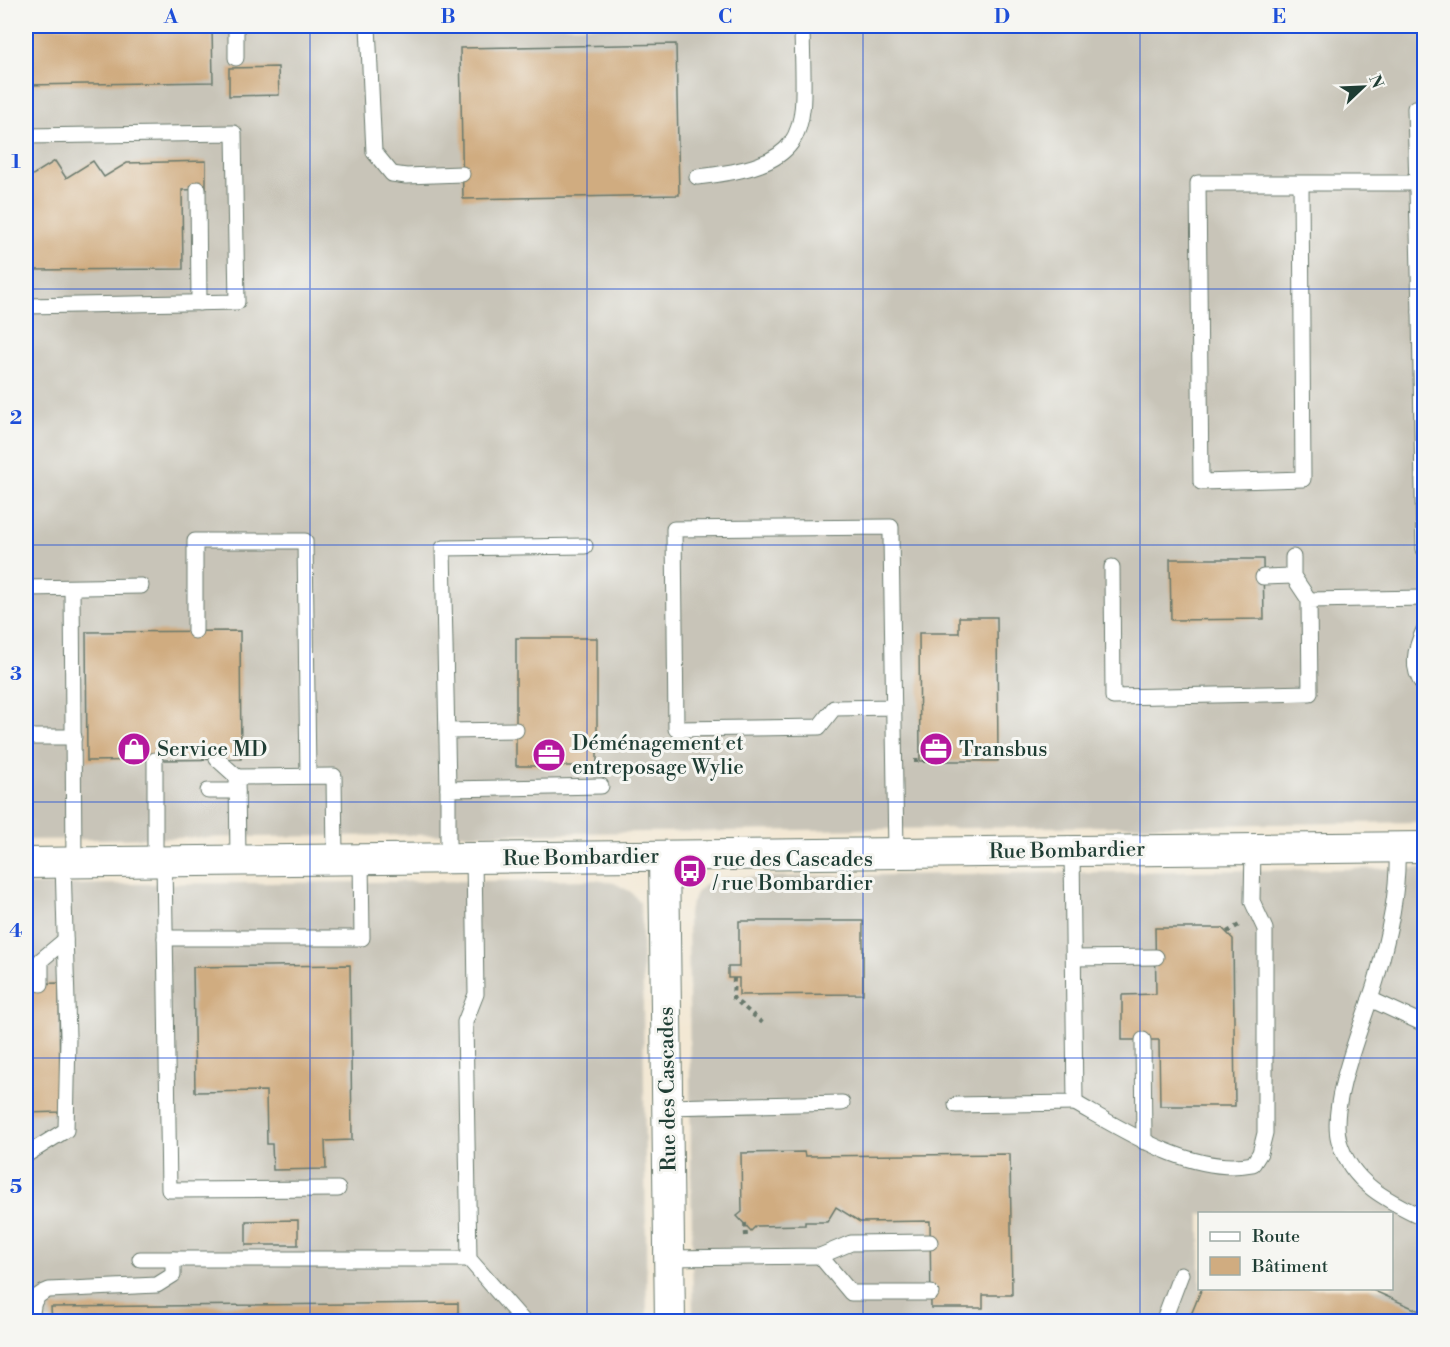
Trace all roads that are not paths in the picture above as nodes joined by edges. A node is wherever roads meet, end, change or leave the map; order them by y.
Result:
1 (236, 26) edge
2 (368, 26) edge
3 (802, 26) edge
4 (236, 58) dead end
5 (1425, 108) edge
6 (26, 136) edge
7 (462, 174) dead end
8 (697, 177) dead end
9 (1301, 183) junction
10 (1421, 183) edge
11 (198, 189) dead end
12 (199, 303) junction
13 (26, 306) edge
14 (1422, 312) edge
15 (1424, 449) edge
16 (1424, 526) edge
17 (585, 546) dead end
18 (1425, 549) edge
19 (1293, 557) dead end
20 (1112, 567) dead end
21 (1293, 576) junction
22 (1263, 577) dead end
23 (141, 586) dead end
24 (26, 588) edge
25 (72, 588) junction
26 (1425, 598) edge
27 (1309, 600) junction
28 (1425, 630) edge
29 (195, 631) dead end
30 (1425, 686) edge
31 (894, 707) junction
32 (516, 730) dead end
33 (447, 731) junction
34 (26, 737) edge
35 (74, 737) junction
36 (217, 759) dead end
37 (155, 760) dead end
38 (308, 776) junction
39 (237, 784) junction
40 (601, 786) dead end
41 (448, 789) junction
42 (208, 791) dead end
43 (1411, 847) edge
44 (1253, 848) junction
45 (1072, 850) junction
46 (896, 852) junction
47 (664, 855) junction
48 (461, 858) junction
49 (348, 859) junction
50 (238, 861) junction
51 (159, 862) junction
52 (26, 863) edge
53 (69, 863) junction
54 (165, 938) junction
55 (65, 940) junction
56 (1156, 957) dead end
57 (1074, 958) junction
58 (41, 984) dead end
59 (1370, 999) junction
60 (1425, 1024) edge
61 (1143, 1040) dead end
62 (1076, 1102) junction
63 (842, 1103) dead end
64 (956, 1105) dead end
65 (667, 1107) junction
66 (1144, 1142) junction
67 (26, 1155) edge
68 (338, 1189) dead end
69 (1425, 1218) edge
70 (930, 1242) dead end
71 (820, 1256) junction
72 (669, 1258) junction
73 (140, 1259) dead end
74 (173, 1259) junction
75 (469, 1259) junction
76 (1181, 1274) dead end
77 (931, 1293) dead end
78 (32, 1322) edge
79 (524, 1322) edge
80 (670, 1322) edge
81 (1163, 1322) edge

1 - 4 lane
2 - 7 lane
3 - 8 lane
5 - 10 lane
6 - 12 lane
9 - 9 lane
9 - 10 lane
10 - 14 lane
11 - 12 lane
12 - 13 lane
14 - 15 lane
15 - 16 lane
16 - 18 lane
17 - 33 lane
19 - 21 lane
20 - 27 lane
21 - 22 lane
21 - 27 lane
23 - 25 lane
24 - 25 lane
25 - 35 lane
26 - 27 lane
28 - 30 lane
29 - 38 lane
31 - 31 lane
31 - 46 lane
32 - 33 lane
33 - 41 lane
34 - 35 lane
35 - 53 lane
36 - 39 lane
37 - 51 lane
38 - 39 lane
38 - 49 lane
39 - 42 lane
39 - 50 lane
40 - 41 lane
41 - 48 lane
43 - 44 street, Rue Bombardier
43 - 59 lane
44 - 45 street, Rue Bombardier
44 - 66 lane
45 - 46 street, Rue Bombardier
45 - 57 lane
46 - 47 street, Rue Bombardier
47 - 48 street, Rue Bombardier
47 - 65 street, Rue des Cascades
48 - 49 street, Rue Bombardier
48 - 75 lane
49 - 50 street, Rue Bombardier
49 - 54 lane
50 - 51 street, Rue Bombardier
51 - 53 street, Rue Bombardier
51 - 54 lane
52 - 53 street, Rue Bombardier
53 - 55 lane
54 - 68 lane
55 - 58 lane
55 - 67 lane
56 - 57 lane
57 - 62 lane
59 - 60 lane
59 - 69 lane
61 - 66 lane
62 - 64 lane
62 - 66 lane
63 - 65 lane
65 - 72 street, Rue des Cascades
70 - 71 lane
71 - 72 lane
71 - 77 lane
72 - 80 street, Rue des Cascades
73 - 74 lane
74 - 75 lane
74 - 78 lane
75 - 79 lane
76 - 81 lane

